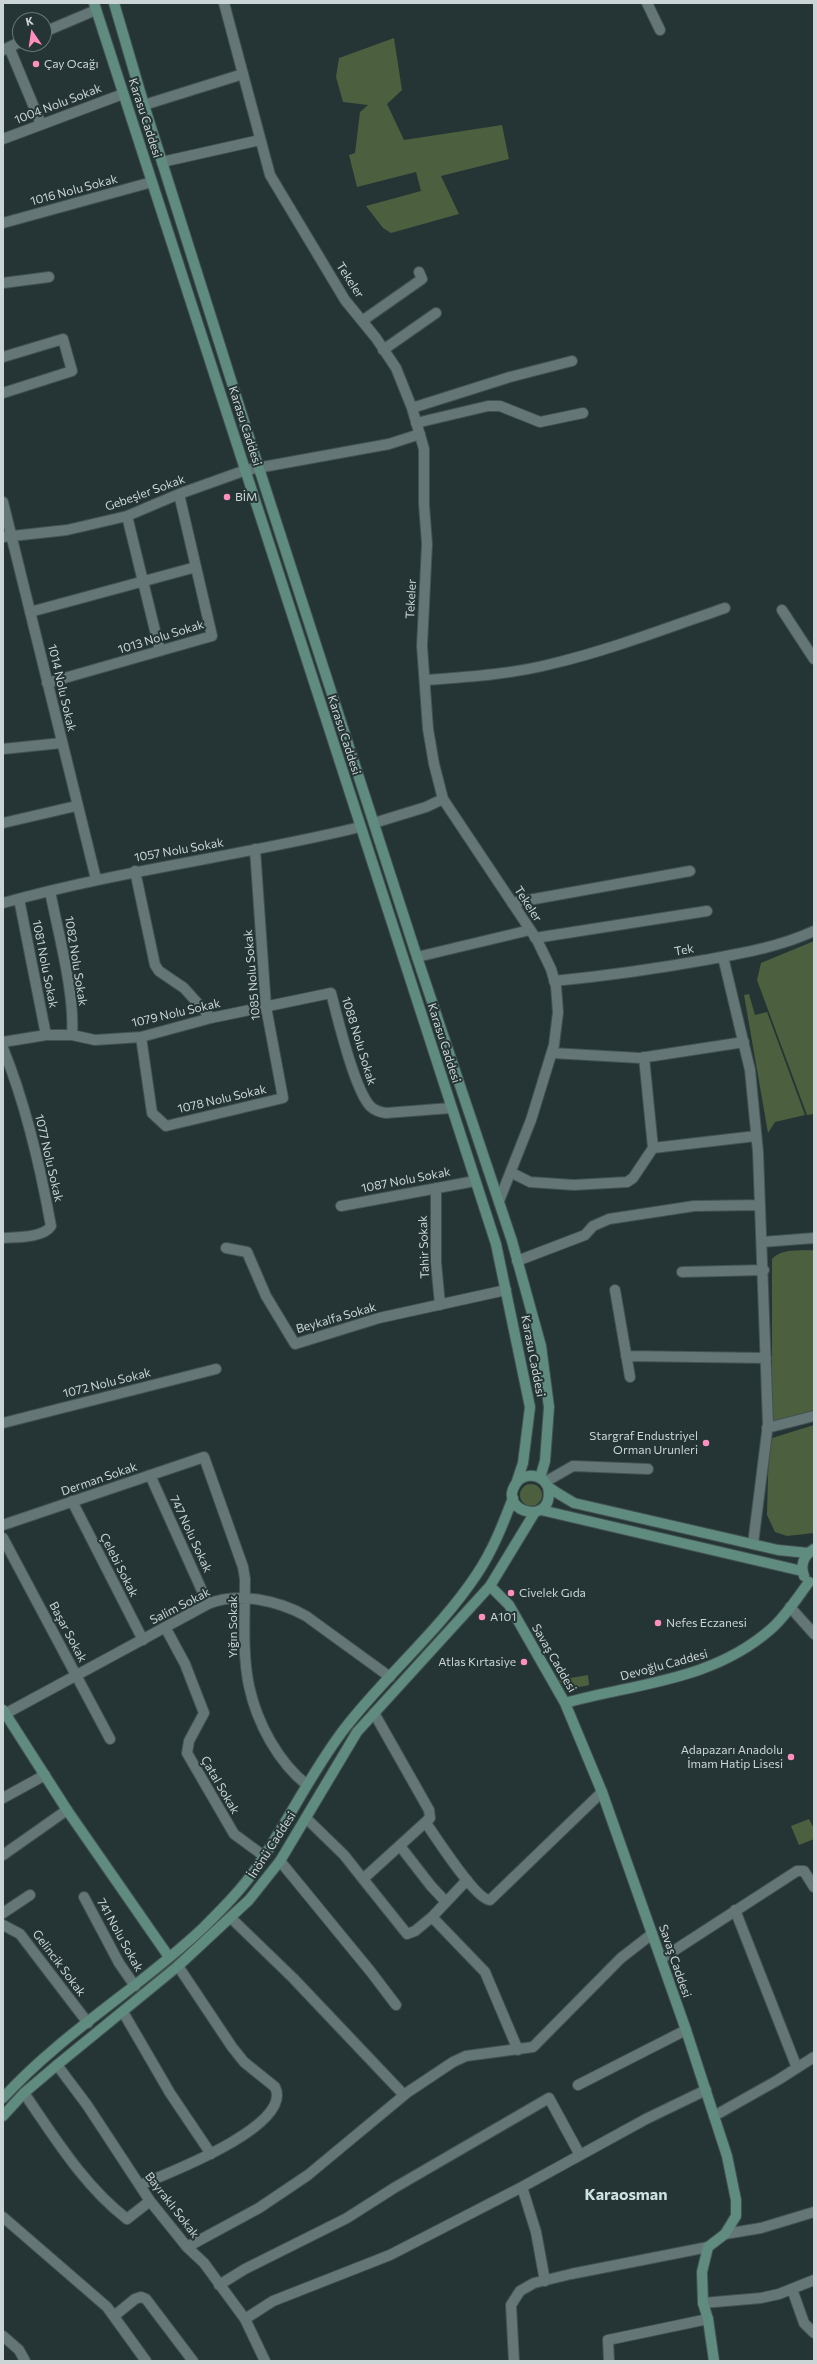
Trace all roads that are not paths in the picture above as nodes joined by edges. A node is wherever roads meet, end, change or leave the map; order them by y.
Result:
1 (114, 3) edge
2 (224, 3) edge
3 (647, 3) edge
4 (94, 5) edge
5 (52, 28) edge
6 (660, 30) dead end
7 (6, 48) edge
8 (243, 74) junction
9 (123, 94) junction
10 (144, 105) junction
11 (41, 124) junction
12 (3, 139) edge
13 (260, 140) junction
14 (162, 162) junction
15 (152, 182) junction
16 (3, 223) edge
17 (419, 272) dead end
18 (49, 276) dead end
19 (3, 283) edge
20 (436, 313) dead end
21 (362, 321) junction
22 (383, 350) junction
23 (3, 357) edge
24 (572, 361) dead end
25 (3, 393) edge
26 (412, 408) junction
27 (583, 413) dead end
28 (416, 423) junction
29 (420, 434) junction
30 (259, 468) junction
31 (246, 470) junction
32 (178, 494) junction
33 (3, 502) edge
34 (127, 516) junction
35 (8, 536) edge
36 (196, 567) junction
37 (143, 581) junction
38 (725, 608) dead end
39 (782, 610) dead end
40 (30, 612) junction
41 (160, 651) junction
42 (814, 659) edge
43 (426, 680) junction
44 (47, 683) junction
45 (61, 743) junction
46 (3, 749) edge
47 (443, 799) junction
48 (76, 806) junction
49 (3, 823) edge
50 (374, 823) junction
51 (360, 827) junction
52 (255, 850) junction
53 (690, 870) dead end
54 (136, 871) junction
55 (96, 879) junction
56 (50, 891) junction
57 (19, 899) junction
58 (3, 903) edge
59 (512, 903) junction
60 (707, 911) dead end
61 (814, 931) edge
62 (532, 934) junction
63 (723, 956) junction
64 (416, 957) junction
65 (554, 981) junction
66 (331, 993) joint
67 (266, 1007) junction
68 (211, 1018) junction
69 (46, 1035) junction
70 (72, 1035) junction
71 (142, 1037) junction
72 (3, 1042) edge
73 (744, 1042) junction
74 (3, 1048) edge
75 (552, 1053) junction
76 (644, 1057) junction
77 (283, 1098) joint
78 (451, 1108) junction
79 (756, 1136) junction
80 (653, 1148) junction
81 (512, 1173) junction
82 (475, 1181) junction
83 (436, 1188) junction
84 (499, 1201) junction
85 (760, 1205) junction
86 (341, 1206) dead end
87 (3, 1238) edge
88 (814, 1238) edge
89 (762, 1242) junction
90 (226, 1248) dead end
91 (517, 1261) junction
92 (764, 1270) junction
93 (682, 1272) dead end
94 (506, 1290) junction
95 (615, 1290) dead end
96 (440, 1305) junction
97 (626, 1356) junction
98 (766, 1358) junction
99 (216, 1369) dead end
100 (630, 1377) dead end
101 (814, 1416) edge
102 (3, 1423) edge
103 (767, 1428) junction
104 (204, 1457) joint
105 (648, 1469) dead end
106 (150, 1475) junction
107 (517, 1481) junction
108 (544, 1482) junction
109 (512, 1498) junction
110 (72, 1501) junction
111 (538, 1511) junction
112 (3, 1525) edge
113 (3, 1538) edge
114 (753, 1544) junction
115 (812, 1550) edge
116 (802, 1571) junction
117 (811, 1583) edge
118 (490, 1586) junction
119 (245, 1599) junction
120 (208, 1604) junction
121 (790, 1607) junction
122 (165, 1627) junction
123 (814, 1634) edge
124 (143, 1640) junction
125 (77, 1677) junction
126 (390, 1677) junction
127 (565, 1703) junction
128 (4, 1713) edge
129 (374, 1713) junction
130 (110, 1739) dead end
131 (45, 1775) junction
132 (307, 1785) junction
133 (602, 1792) junction
134 (3, 1798) edge
135 (67, 1810) junction
136 (306, 1818) junction
137 (426, 1823) junction
138 (400, 1846) junction
139 (3, 1855) edge
140 (264, 1856) junction
141 (280, 1861) junction
142 (363, 1879) junction
143 (467, 1880) junction
144 (814, 1887) edge
145 (30, 1895) dead end
146 (84, 1897) dead end
147 (446, 1902) junction
148 (735, 1910) junction
149 (3, 1912) edge
150 (432, 1917) junction
151 (232, 1918) junction
152 (3, 1925) edge
153 (652, 1934) junction
154 (169, 1957) junction
155 (661, 1959) junction
156 (178, 1966) junction
157 (135, 1986) junction
158 (396, 2005) dead end
159 (123, 2012) junction
160 (88, 2023) junction
161 (686, 2030) junction
162 (518, 2050) junction
163 (814, 2057) edge
164 (57, 2065) junction
165 (797, 2068) junction
166 (578, 2085) dead end
167 (706, 2090) junction
168 (24, 2093) junction
169 (404, 2096) junction
170 (3, 2098) edge
171 (3, 2116) edge
172 (714, 2116) junction
173 (211, 2154) junction
174 (580, 2155) junction
175 (140, 2185) junction
176 (522, 2187) junction
177 (150, 2201) junction
178 (814, 2212) edge
179 (3, 2217) edge
180 (725, 2234) junction
181 (187, 2247) junction
182 (708, 2247) junction
183 (814, 2280) edge
184 (545, 2281) junction
185 (219, 2285) junction
186 (792, 2289) junction
187 (703, 2303) junction
188 (114, 2316) junction
189 (245, 2319) junction
190 (708, 2319) junction
191 (814, 2333) edge
192 (3, 2336) edge
193 (25, 2361) edge
194 (146, 2361) edge
195 (193, 2361) edge
196 (265, 2361) edge
197 (514, 2361) edge
198 (609, 2361) edge
199 (714, 2361) edge

1 - 10 main road, Karasu Caddesi
2 - 8 street, Tekeler
3 - 6 street
4 - 5 street
4 - 9 main road, Karasu Caddesi
7 - 11 street
8 - 10 street
8 - 13 street, Tekeler
9 - 11 street, 1004 Nolu Sokak
9 - 15 main road, Karasu Caddesi
10 - 14 main road, Karasu Caddesi
11 - 12 street, 1004 Nolu Sokak
13 - 14 street
13 - 21 street, Tekeler
14 - 30 main road, Karasu Caddesi
15 - 16 street, 1016 Nolu Sokak
15 - 31 main road, Karasu Caddesi
17 - 21 street
18 - 19 street
20 - 22 street
21 - 22 street, Tekeler
22 - 26 street, Tekeler
23 - 25 street
24 - 26 street
26 - 28 street, Tekeler
27 - 28 street
28 - 29 street, Tekeler
29 - 30 street, Gebeşler Sokak
29 - 43 street, Tekeler
30 - 31 street, Gebeşler Sokak
30 - 50 main road, Karasu Caddesi
31 - 32 street, Gebeşler Sokak
31 - 51 main road, Karasu Caddesi
32 - 34 street, Gebeşler Sokak
32 - 36 street, 1013 Nolu Sokak
33 - 35 street, 1014 Nolu Sokak
34 - 35 street, Gebeşler Sokak
34 - 37 street
35 - 40 street, 1014 Nolu Sokak
36 - 37 street
36 - 41 street, 1013 Nolu Sokak
37 - 40 street
37 - 41 street
38 - 43 street
39 - 42 street
40 - 44 street, 1014 Nolu Sokak
41 - 44 street, 1013 Nolu Sokak
43 - 47 street, Tekeler
44 - 45 street, 1014 Nolu Sokak
45 - 46 street
45 - 48 street, 1014 Nolu Sokak
47 - 50 street
47 - 59 street, Tekeler
48 - 49 street
48 - 55 street, 1014 Nolu Sokak
50 - 64 main road, Karasu Caddesi
51 - 52 street, 1057 Nolu Sokak
51 - 78 main road, Karasu Caddesi
52 - 54 street, 1057 Nolu Sokak
52 - 67 street, 1085 Nolu Sokak
53 - 59 street
54 - 55 street, 1057 Nolu Sokak
54 - 68 street
55 - 56 street, 1057 Nolu Sokak
56 - 57 street, 1057 Nolu Sokak
56 - 70 street, 1082 Nolu Sokak
57 - 58 street, 1057 Nolu Sokak
57 - 69 street, 1081 Nolu Sokak
59 - 62 street, Tekeler
60 - 62 street
61 - 63 street, Tek
62 - 64 street
62 - 65 street, Tekeler
63 - 65 street, Tek
63 - 73 street
64 - 84 main road, Karasu Caddesi
65 - 75 street, Tekeler
66 - 67 street, 1079 Nolu Sokak
66 - 78 street, 1088 Nolu Sokak
67 - 68 street, 1079 Nolu Sokak
67 - 77 street, 1085 Nolu Sokak
68 - 71 street, 1079 Nolu Sokak
69 - 70 street, 1079 Nolu Sokak
69 - 72 street, 1079 Nolu Sokak
70 - 71 street, 1079 Nolu Sokak
71 - 77 street, 1078 Nolu Sokak
73 - 76 street
73 - 79 street
74 - 87 street, 1077 Nolu Sokak
75 - 76 street
75 - 81 street, Tekeler
76 - 80 street
78 - 82 main road, Karasu Caddesi
79 - 80 street
79 - 85 street
80 - 81 street
81 - 84 street, Tekeler
82 - 83 street, 1087 Nolu Sokak
82 - 94 main road, Karasu Caddesi
83 - 86 street, 1087 Nolu Sokak
83 - 96 street, Tahir Sokak
84 - 91 main road, Karasu Caddesi
85 - 89 street
85 - 91 street
88 - 89 street
89 - 92 street
90 - 96 street, Beykalfa Sokak
91 - 108 main road, Karasu Caddesi
92 - 93 street
92 - 98 street
94 - 96 street, Beykalfa Sokak
94 - 107 main road, Karasu Caddesi
95 - 97 street
97 - 98 street
97 - 100 street
98 - 103 street
99 - 102 street, 1072 Nolu Sokak
101 - 103 street
103 - 114 street
104 - 106 street, Derman Sokak
104 - 119 street, Yığın Sokak
105 - 108 street
106 - 110 street, Derman Sokak
106 - 120 street, 747 Nolu Sokak
107 - 108 main road
107 - 109 main road
108 - 111 main road
108 - 114 main road
109 - 111 main road
109 - 126 main road, İnönü Caddesi
110 - 112 street, Derman Sokak
110 - 124 street, Çelebi Sokak
111 - 116 main road
111 - 118 main road
113 - 125 street, Başar Sokak
114 - 115 main road
115 - 116 main road
116 - 117 main road
117 - 121 main road, Devoğlu Caddesi
118 - 127 main road, Savaş Caddesi
118 - 129 main road, İnönü Caddesi
119 - 120 street, Salim Sokak
119 - 126 street, Salim Sokak
119 - 132 street, Yığın Sokak
120 - 122 street, Salim Sokak
121 - 123 street
121 - 127 main road, Devoğlu Caddesi
122 - 124 street, Salim Sokak
122 - 140 street, Çatal Sokak
124 - 125 street, Salim Sokak
125 - 128 street, Salim Sokak
125 - 130 street, Başar Sokak
126 - 132 main road, İnönü Caddesi
127 - 133 main road, Savaş Caddesi
128 - 131 main road
129 - 136 main road, İnönü Caddesi
129 - 137 street
131 - 134 street
131 - 135 main road
132 - 140 main road, İnönü Caddesi
133 - 143 street
133 - 153 main road, Savaş Caddesi
135 - 139 street
135 - 154 main road
136 - 141 main road, İnönü Caddesi
136 - 142 street
137 - 138 street
137 - 143 street
138 - 142 street
138 - 147 street
140 - 154 main road, İnönü Caddesi
141 - 151 main road, İnönü Caddesi
141 - 158 street
142 - 150 street
143 - 147 street
144 - 148 street
145 - 149 street
146 - 157 street, 741 Nolu Sokak
147 - 150 street
148 - 155 street
148 - 165 street
150 - 162 street
151 - 156 main road, İnönü Caddesi
151 - 169 street
152 - 160 street, Gelincik Sokak
153 - 155 main road, Savaş Caddesi
153 - 162 street
154 - 157 main road, İnönü Caddesi
155 - 161 main road, Savaş Caddesi
156 - 159 main road, İnönü Caddesi
156 - 173 street
157 - 160 main road, İnönü Caddesi
159 - 164 main road, İnönü Caddesi
159 - 173 street
160 - 170 main road, İnönü Caddesi
161 - 166 street
161 - 167 main road, Savaş Caddesi
162 - 169 street
163 - 165 street
164 - 168 main road, İnönü Caddesi
164 - 175 street, Bayraklı Sokak
165 - 172 street
167 - 172 main road, Savaş Caddesi
167 - 174 street
168 - 171 main road, İnönü Caddesi
168 - 177 street
169 - 181 street
172 - 180 main road, Savaş Caddesi
173 - 175 street
174 - 176 street
174 - 185 street
175 - 177 street, Bayraklı Sokak
176 - 184 street
176 - 189 street
177 - 181 street, Bayraklı Sokak
178 - 180 street
179 - 188 street
180 - 182 main road, Savaş Caddesi
181 - 185 street, Bayraklı Sokak
182 - 184 street
182 - 187 main road
183 - 186 street
184 - 197 street
185 - 189 street, Bayraklı Sokak
186 - 187 street
186 - 191 street
187 - 190 main road
188 - 194 street
188 - 195 street
189 - 196 street, Bayraklı Sokak
190 - 198 street
190 - 199 main road
192 - 193 street

